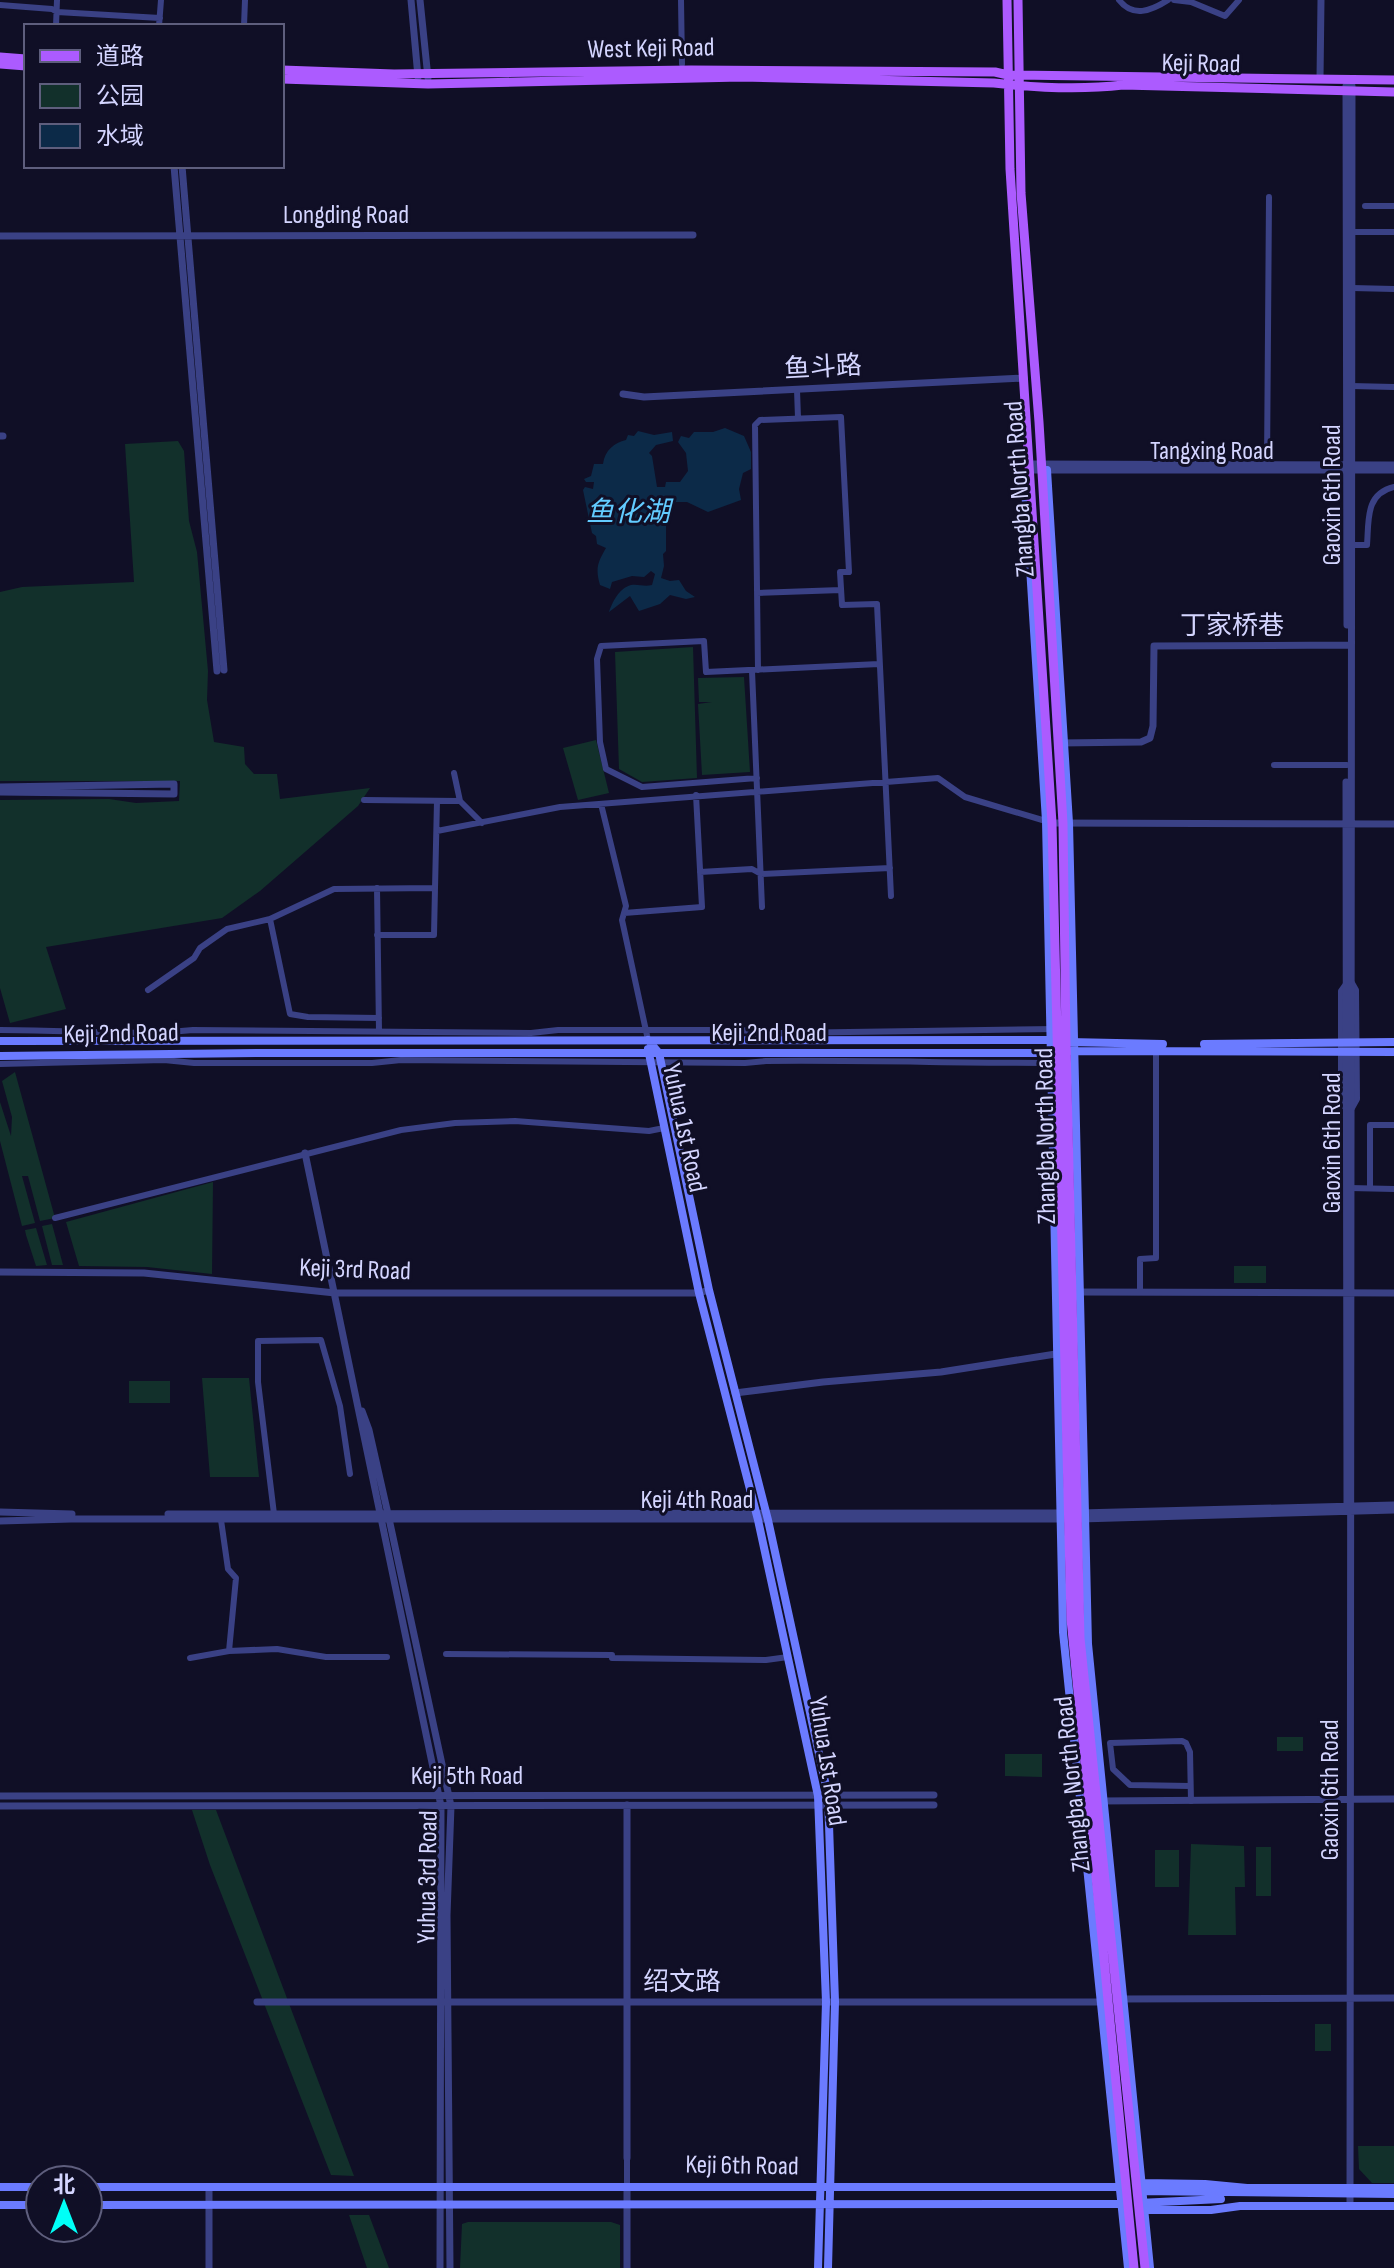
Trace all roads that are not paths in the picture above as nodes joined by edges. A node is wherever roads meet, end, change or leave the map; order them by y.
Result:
1 (57, 0) edge
2 (161, 0) edge
3 (245, 0) edge
4 (411, 0) edge
5 (420, 0) edge
6 (681, 0) edge
7 (1007, 0) edge
8 (1018, 0) edge
9 (1119, 0) edge
10 (1171, 0) edge
11 (1239, 0) edge
12 (1321, 0) edge
13 (0, 5) edge
14 (57, 12) junction
15 (160, 22) edge
16 (56, 24) edge
17 (244, 24) edge
18 (0, 57) edge
19 (24, 59) edge
20 (0, 64) edge
21 (682, 64) dead end
22 (24, 66) edge
23 (284, 70) edge
24 (1020, 75) junction
25 (284, 79) edge
26 (423, 79) junction
27 (1320, 79) junction
28 (1008, 80) junction
29 (1394, 80) edge
30 (1349, 85) junction
31 (1020, 88) junction
32 (1394, 92) edge
33 (174, 168) edge
34 (182, 168) edge
35 (1269, 197) dead end
36 (1365, 206) dead end
37 (1394, 206) edge
38 (1349, 232) junction
39 (1394, 232) edge
40 (184, 235) junction
41 (693, 235) dead end
42 (0, 236) edge
43 (1352, 288) junction
44 (1394, 289) edge
45 (1024, 378) junction
46 (1351, 386) junction
47 (1394, 387) edge
48 (797, 390) junction
49 (623, 394) dead end
50 (798, 418) junction
51 (1267, 465) junction
52 (1038, 468) junction
53 (1349, 468) junction
54 (1394, 468) edge
55 (1394, 487) edge
56 (1352, 545) junction
57 (841, 590) junction
58 (757, 593) junction
59 (1349, 646) junction
60 (879, 664) junction
61 (220, 670) dead end
62 (755, 671) junction
63 (1062, 743) junction
64 (1274, 765) dead end
65 (1347, 765) junction
66 (454, 773) dead end
67 (757, 778) junction
68 (885, 782) junction
69 (0, 789) edge
70 (757, 791) junction
71 (696, 795) junction
72 (364, 800) dead end
73 (437, 801) junction
74 (460, 801) junction
75 (601, 804) junction
76 (482, 823) junction
77 (1058, 823) junction
78 (1349, 824) junction
79 (1394, 824) edge
80 (437, 831) junction
81 (890, 868) junction
82 (700, 872) junction
83 (761, 874) junction
84 (377, 888) junction
85 (435, 888) junction
86 (891, 896) dead end
87 (762, 907) dead end
88 (624, 913) junction
89 (270, 919) junction
90 (377, 935) junction
91 (148, 990) dead end
92 (379, 1018) junction
93 (0, 1030) edge
94 (379, 1031) junction
95 (647, 1035) junction
96 (0, 1041) edge
97 (1394, 1042) edge
98 (1062, 1047) junction
99 (1349, 1047) junction
100 (1156, 1049) junction
101 (1394, 1052) edge
102 (648, 1053) junction
103 (659, 1053) junction
104 (0, 1056) edge
105 (650, 1063) junction
106 (661, 1063) junction
107 (0, 1064) edge
108 (1394, 1125) edge
109 (664, 1128) junction
110 (305, 1153) junction
111 (1350, 1188) junction
112 (1370, 1188) junction
113 (1394, 1189) edge
114 (55, 1218) dead end
115 (0, 1272) edge
116 (704, 1292) junction
117 (1068, 1292) junction
118 (1140, 1292) junction
119 (1350, 1292) junction
120 (335, 1293) junction
121 (1394, 1293) edge
122 (1061, 1353) junction
123 (735, 1393) junction
124 (350, 1474) dead end
125 (1394, 1507) edge
126 (1350, 1508) junction
127 (0, 1512) edge
128 (274, 1514) junction
129 (1073, 1516) junction
130 (385, 1517) junction
131 (757, 1517) junction
132 (767, 1517) junction
133 (221, 1520) junction
134 (0, 1521) edge
135 (229, 1651) junction
136 (446, 1654) dead end
137 (387, 1657) dead end
138 (788, 1657) junction
139 (190, 1658) dead end
140 (1190, 1786) junction
141 (877, 1795) junction
142 (934, 1795) dead end
143 (0, 1796) edge
144 (389, 1796) junction
145 (439, 1796) junction
146 (448, 1796) junction
147 (496, 1796) junction
148 (1394, 1799) edge
149 (824, 1800) junction
150 (1350, 1800) junction
151 (1092, 1801) junction
152 (1191, 1801) junction
153 (627, 1805) junction
154 (876, 1805) junction
155 (934, 1805) dead end
156 (0, 1806) edge
157 (389, 1806) junction
158 (441, 1806) junction
159 (451, 1806) junction
160 (496, 1806) junction
161 (1350, 1998) junction
162 (1394, 1998) edge
163 (1112, 2000) junction
164 (257, 2002) dead end
165 (444, 2002) junction
166 (627, 2002) junction
167 (830, 2002) junction
168 (627, 2158) joint
169 (627, 2185) junction
170 (445, 2186) junction
171 (0, 2187) edge
172 (24, 2187) edge
173 (104, 2187) edge
174 (209, 2187) junction
175 (820, 2187) junction
176 (831, 2187) junction
177 (1124, 2187) junction
178 (1394, 2188) edge
179 (1141, 2189) junction
180 (1350, 2196) junction
181 (1394, 2196) edge
182 (627, 2203) junction
183 (446, 2204) junction
184 (0, 2205) edge
185 (24, 2205) edge
186 (104, 2205) edge
187 (209, 2205) junction
188 (825, 2205) junction
189 (1135, 2205) junction
190 (1394, 2206) edge
191 (209, 2268) edge
192 (440, 2268) edge
193 (450, 2268) edge
194 (627, 2268) edge
195 (818, 2268) edge
196 (828, 2268) edge
197 (1131, 2268) edge
198 (1148, 2268) edge

1 - 14 street
2 - 15 street
3 - 17 street
4 - 26 street
5 - 26 street
6 - 21 street
7 - 28 main road, Zhangba North Road
8 - 24 main road, Zhangba North Road
9 - 10 street
10 - 11 street
12 - 27 street
13 - 14 street
14 - 15 street
14 - 16 street
18 - 19 main road
20 - 22 main road
23 - 26 main road, West Keji Road
24 - 27 main road, Keji Road
24 - 28 main road, West Keji Road
24 - 31 main road, Zhangba North Road
25 - 26 main road, West Keji Road
26 - 28 main road, West Keji Road
27 - 30 main road, Keji Road
28 - 31 main road, Keji Road
28 - 45 main road, Zhangba North Road
29 - 30 main road, Keji Road
30 - 31 main road, Keji Road
30 - 32 main road, Keji Road
30 - 38 street, Gaoxin 6th Road
31 - 52 main road, Zhangba North Road
33 - 40 street
34 - 40 street
35 - 51 street
36 - 37 street
38 - 39 street
38 - 43 street, Gaoxin 6th Road
38 - 53 street, Gaoxin 6th Road
40 - 41 street, Longding Road
40 - 42 street, Longding Road
40 - 61 street
43 - 44 street
43 - 46 street, Gaoxin 6th Road
45 - 48 street, 鱼斗路
45 - 52 main road, Zhangba North Road
46 - 47 street
46 - 53 street, Gaoxin 6th Road
48 - 49 street, 鱼斗路
48 - 50 street
50 - 57 street
50 - 58 street
51 - 52 street, Tangxing Road
51 - 53 street, Tangxing Road
52 - 53 street, Tangxing Road
52 - 63 main road, Zhangba North Road
52 - 77 main road, Zhangba North Road
53 - 54 street, Tangxing Road
53 - 56 street, Gaoxin 6th Road
53 - 59 street, Gaoxin 6th Road
55 - 56 street
56 - 59 street, Gaoxin 6th Road
57 - 58 street
57 - 60 street
58 - 62 street
59 - 63 street, 丁家桥巷
59 - 65 street, Gaoxin 6th Road
59 - 78 street, Gaoxin 6th Road
60 - 62 street
60 - 68 street
62 - 67 street
62 - 67 street
63 - 77 main road, Zhangba North Road
64 - 65 street
65 - 78 street, Gaoxin 6th Road
66 - 74 street
67 - 70 street
68 - 70 street
68 - 77 street
68 - 81 street
69 - 69 street
70 - 71 street
70 - 83 street
71 - 75 street
71 - 82 street
72 - 73 street
73 - 74 street
73 - 80 street
74 - 76 street
75 - 76 street
75 - 88 street
76 - 80 street
77 - 78 street
77 - 98 main road, Zhangba North Road
77 - 98 main road
78 - 79 street
78 - 99 street, Gaoxin 6th Road
80 - 85 street
81 - 83 street
81 - 86 street
82 - 83 street
82 - 88 street
83 - 87 street
84 - 85 street
84 - 89 street
84 - 90 street
85 - 90 street
88 - 95 street
89 - 91 street
89 - 92 street
90 - 92 street
92 - 94 street
93 - 94 street, Keji 2nd Road
94 - 95 street, Keji 2nd Road
95 - 96 main road, Keji 2nd Road
95 - 98 main road, Keji 2nd Road
95 - 102 main road, Yuhua 1st Road
95 - 103 main road, Yuhua 1st Road
97 - 99 main road, Keji 2nd Road
98 - 99 main road, Keji 2nd Road
98 - 100 main road, Keji 2nd Road
98 - 103 main road, Keji 2nd Road
98 - 106 street, Keji 2nd Road
98 - 117 main road, Zhangba North Road
98 - 117 main road
99 - 100 main road, Keji 2nd Road
99 - 101 main road, Keji 2nd Road
99 - 111 street, Gaoxin 6th Road
100 - 118 street
102 - 103 main road, Keji 2nd Road
102 - 104 main road, Keji 2nd Road
102 - 105 main road, Yuhua 1st Road
103 - 106 main road, Yuhua 1st Road
105 - 106 street, Keji 2nd Road
105 - 107 street, Keji 2nd Road
105 - 109 main road, Yuhua 1st Road
106 - 116 main road, Yuhua 1st Road
108 - 112 street
109 - 110 street
109 - 116 main road, Yuhua 1st Road
110 - 114 street
110 - 120 street, Yuhua 3rd Road
111 - 112 street
111 - 119 street, Gaoxin 6th Road
112 - 113 street
115 - 120 street, Keji 3rd Road
116 - 120 street, Keji 3rd Road
116 - 123 main road, Yuhua 1st Road
116 - 131 main road, Yuhua 1st Road
117 - 118 street
117 - 122 main road, Zhangba North Road
117 - 129 main road, Zhangba North Road
118 - 119 street
119 - 121 street
119 - 126 street, Gaoxin 6th Road
120 - 130 street, Yuhua 3rd Road
122 - 123 street
122 - 129 main road, Zhangba North Road
123 - 132 main road, Yuhua 1st Road
124 - 128 street
125 - 126 street, Keji 4th Road
126 - 129 street, Keji 4th Road
126 - 150 street, Gaoxin 6th Road
127 - 128 street, Keji 4th Road
128 - 130 street, Keji 4th Road
129 - 132 street, Keji 4th Road
129 - 151 main road, Zhangba North Road
129 - 151 main road
130 - 131 street, Keji 4th Road
130 - 133 street, Keji 4th Road
130 - 145 street, Yuhua 3rd Road
130 - 146 street, Yuhua 3rd Road
131 - 132 street, Keji 4th Road
131 - 138 main road, Yuhua 1st Road
132 - 149 main road, Yuhua 1st Road
133 - 134 street, Keji 4th Road
133 - 135 street
135 - 137 street
135 - 139 street
136 - 138 street
138 - 149 main road, Yuhua 1st Road
140 - 140 street
140 - 152 street
141 - 142 street, Keji 5th Road
141 - 149 street, Keji 5th Road
141 - 154 street
143 - 144 street, Keji 5th Road
144 - 145 street, Keji 5th Road
144 - 157 street
145 - 146 street, Keji 5th Road
145 - 158 street, Yuhua 3rd Road
146 - 147 street, Keji 5th Road
146 - 159 street, Yuhua 3rd Road
147 - 149 street, Keji 5th Road
147 - 160 street
148 - 150 street
149 - 153 street, Keji 5th Road
149 - 154 street, Keji 5th Road
149 - 167 main road, Yuhua 1st Road
150 - 152 street
150 - 161 street, Gaoxin 6th Road
151 - 152 street
151 - 163 main road, Zhangba North Road
151 - 163 main road
153 - 160 street, Keji 5th Road
153 - 166 street
154 - 155 street, Keji 5th Road
156 - 157 street, Keji 5th Road
157 - 158 street, Keji 5th Road
158 - 159 street, Keji 5th Road
158 - 165 street, Yuhua 3rd Road
159 - 160 street, Keji 5th Road
159 - 165 street, Yuhua 3rd Road
161 - 162 street, 绍文路
161 - 163 street, 绍文路
161 - 180 street, Gaoxin 6th Road
163 - 167 street, 绍文路
163 - 177 main road, Zhangba North Road
163 - 179 main road, Zhangba North Road
164 - 165 street, 绍文路
165 - 166 street, 绍文路
165 - 170 street, Yuhua 3rd Road
166 - 167 street, 绍文路
166 - 168 street
167 - 175 main road, Yuhua 1st Road
167 - 176 main road, Yuhua 1st Road
168 - 169 street
169 - 170 main road, Keji 6th Road
169 - 175 main road, Keji 6th Road
169 - 182 street
170 - 174 main road, Keji 6th Road
170 - 183 street, Yuhua 3rd Road
171 - 172 main road
173 - 174 main road, Keji 6th Road
174 - 187 street
175 - 176 main road, Keji 6th Road
175 - 188 main road, Yuhua 1st Road
176 - 177 main road, Keji 6th Road
176 - 188 main road, Yuhua 1st Road
177 - 179 main road, Keji 6th Road
177 - 189 main road, Zhangba North Road
178 - 180 main road
179 - 180 main road
179 - 189 main road, Zhangba North Road
180 - 181 main road, Keji 6th Road
180 - 189 main road, Keji 6th Road
180 - 190 main road
182 - 183 main road, Keji 6th Road
182 - 188 main road, Keji 6th Road
182 - 194 street
183 - 187 main road, Keji 6th Road
183 - 192 street, Yuhua 3rd Road
183 - 193 street, Yuhua 3rd Road
184 - 185 main road
186 - 187 main road, Keji 6th Road
187 - 191 street
188 - 189 main road, Keji 6th Road
188 - 195 main road, Yuhua 1st Road
188 - 196 main road, Yuhua 1st Road
189 - 197 main road, Zhangba North Road
189 - 198 main road, Zhangba North Road

